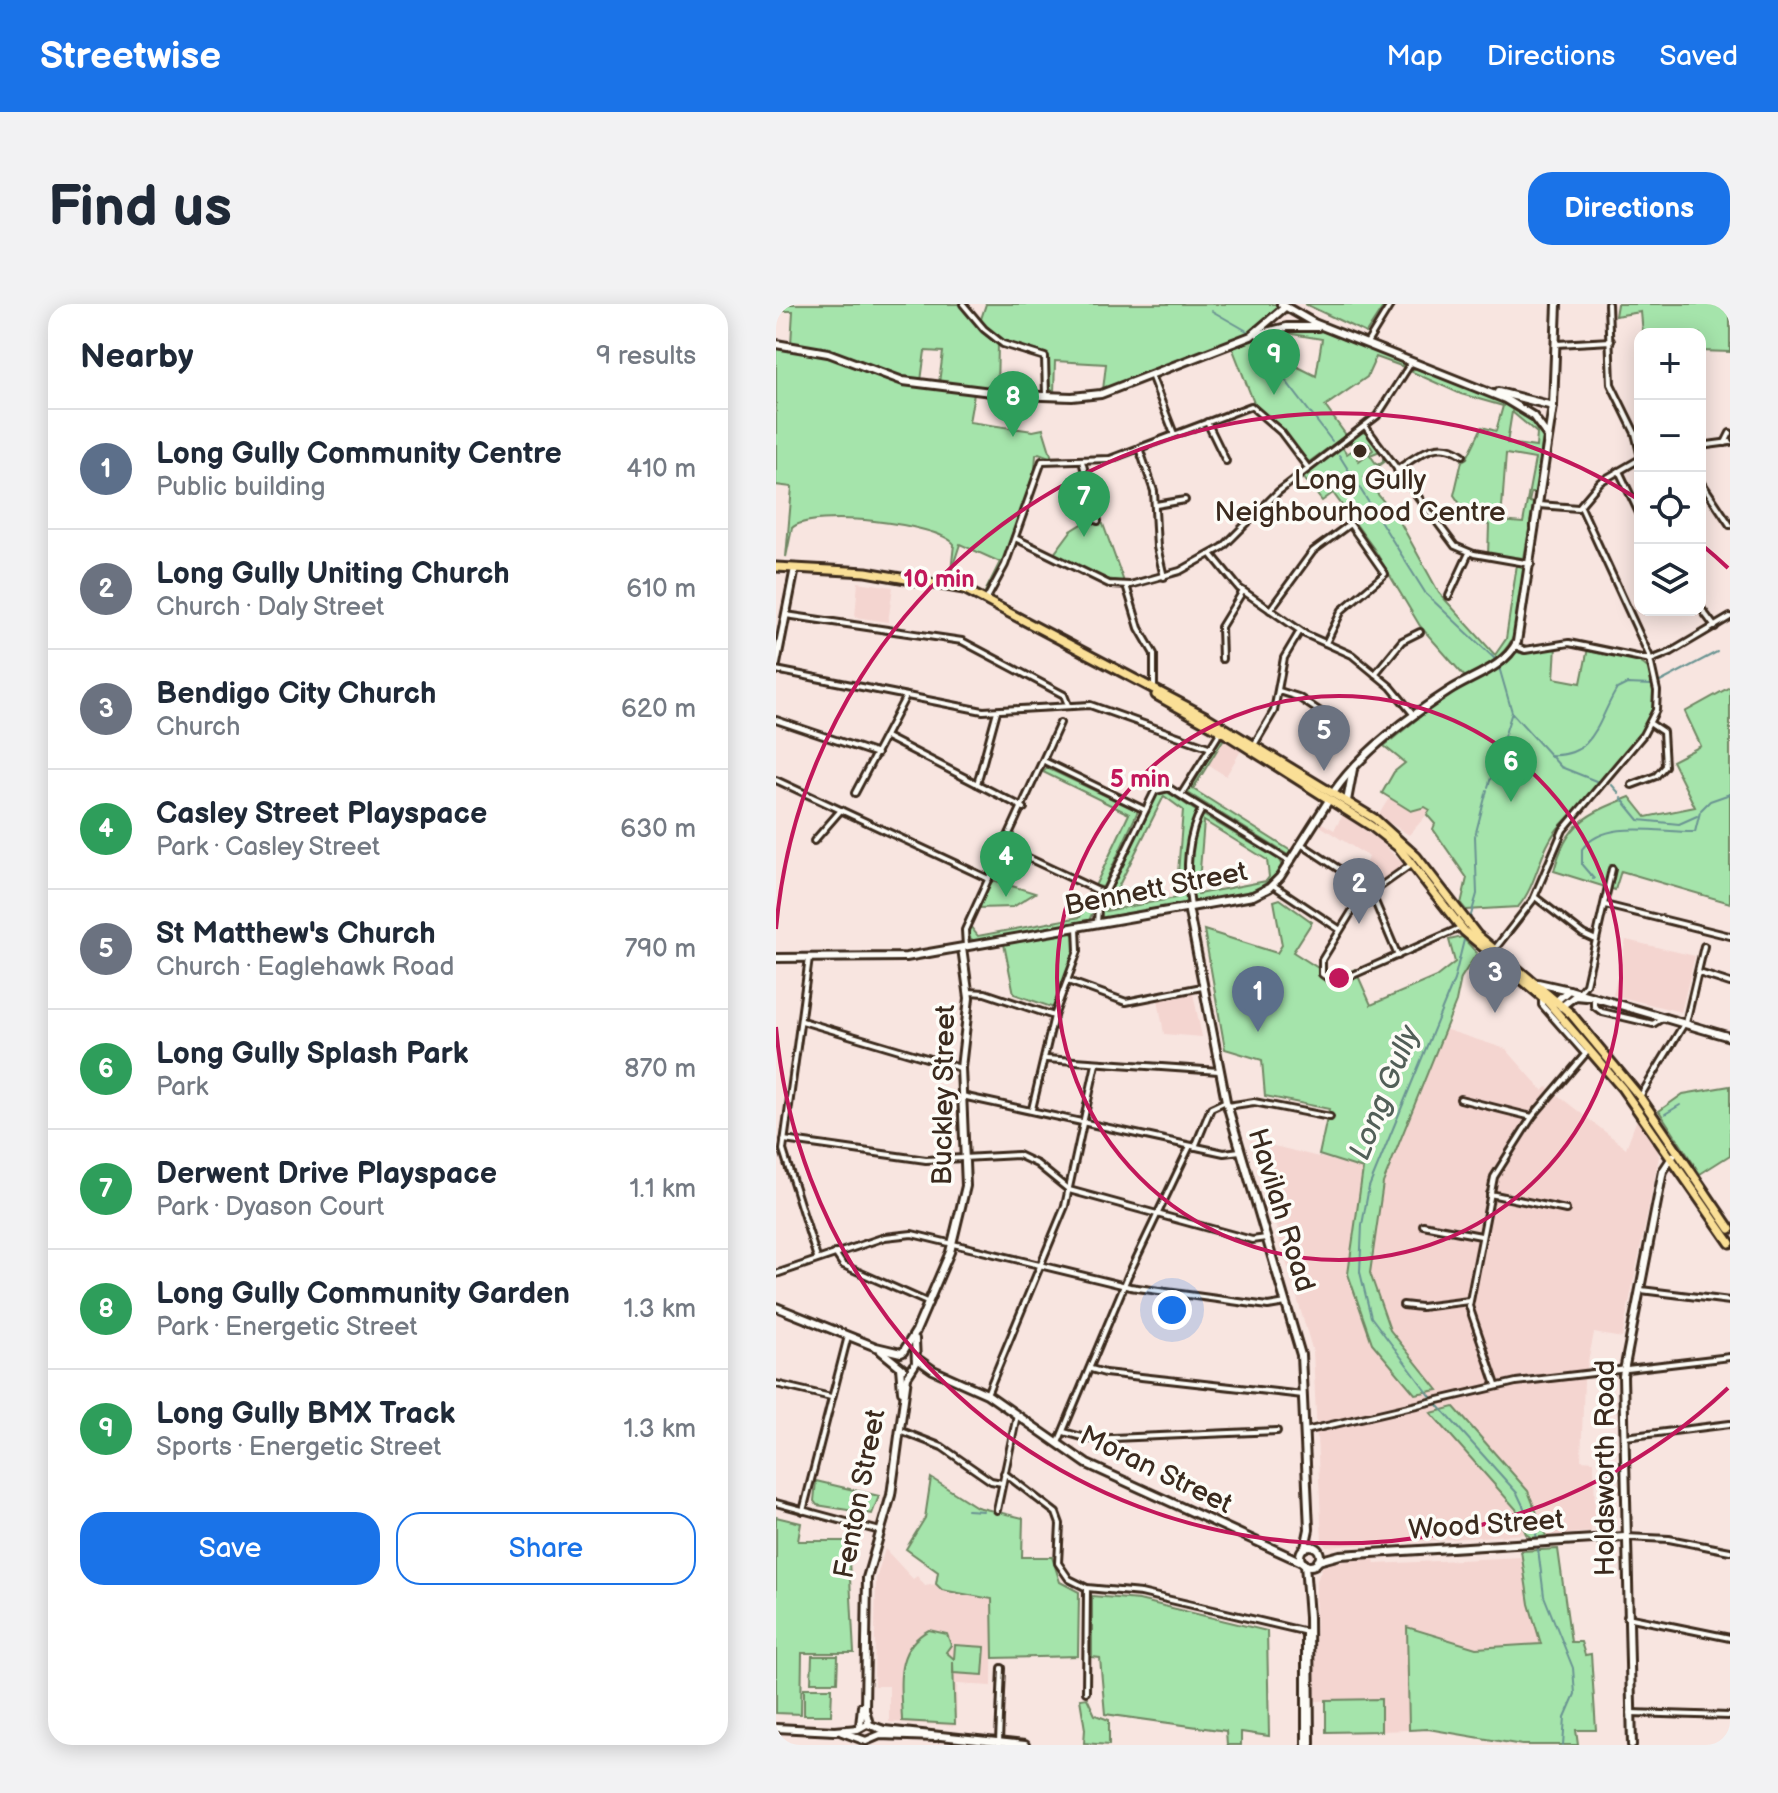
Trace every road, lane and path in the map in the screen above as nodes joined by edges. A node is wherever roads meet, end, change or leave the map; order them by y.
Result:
1 (963, 304) edge
2 (1391, 304) edge
3 (1557, 304) edge
4 (1608, 304) edge
5 (1283, 306) edge
6 (1324, 327) junction
7 (1251, 336) junction
8 (1611, 341) junction
9 (1367, 343) junction
10 (776, 344) edge
11 (1557, 344) junction
12 (1412, 362) junction
13 (1151, 375) junction
14 (1479, 388) junction
15 (1046, 397) junction
16 (1553, 406) junction
17 (1529, 413) junction
18 (1552, 415) junction
19 (1207, 422) junction
20 (1365, 426) junction
21 (1634, 431) edge
22 (1730, 433) edge
23 (1174, 434) junction
24 (1548, 438) junction
25 (1728, 442) edge
26 (1706, 445) edge
27 (1139, 448) junction
28 (1463, 455) dead end
29 (1634, 460) edge
30 (1082, 461) junction
31 (1226, 461) dead end
32 (1308, 468) junction
33 (1397, 470) junction
34 (1618, 470) junction
35 (1706, 489) edge
36 (1185, 500) dead end
37 (1634, 503) edge
38 (1156, 505) junction
39 (1539, 505) junction
40 (1581, 507) junction
41 (1098, 521) dead end
42 (1730, 525) edge
43 (1015, 538) junction
44 (1469, 553) junction
45 (1212, 555) junction
46 (1531, 564) junction
47 (776, 567) edge
48 (795, 568) junction
49 (1164, 577) junction
50 (1126, 585) junction
51 (1243, 591) junction
52 (1449, 596) dead end
53 (986, 600) junction
54 (1270, 610) junction
55 (786, 615) junction
56 (1706, 615) edge
57 (1730, 617) edge
58 (1715, 627) junction
59 (1300, 631) junction
60 (1420, 632) dead end
61 (1326, 643) junction
62 (1515, 646) junction
63 (1222, 659) dead end
64 (1651, 660) junction
65 (776, 664) edge
66 (776, 670) edge
67 (1375, 674) junction
68 (1154, 691) junction
69 (1279, 691) junction
70 (906, 696) junction
71 (1068, 705) junction
72 (997, 711) junction
73 (1322, 713) dead end
74 (1415, 716) junction
75 (776, 720) edge
76 (1060, 723) dead end
77 (1651, 724) junction
78 (1223, 729) junction
79 (886, 737) junction
80 (1254, 745) junction
81 (1211, 748) junction
82 (877, 754) junction
83 (1045, 762) junction
84 (1354, 766) junction
85 (776, 780) edge
86 (977, 784) junction
87 (1632, 785) dead end
88 (855, 793) dead end
89 (1181, 795) junction
90 (1331, 796) junction
91 (1347, 801) junction
92 (1024, 808) junction
93 (1202, 809) junction
94 (841, 810) junction
95 (1145, 810) junction
96 (814, 841) dead end
97 (1301, 844) junction
98 (1005, 847) junction
99 (1290, 862) junction
100 (1414, 863) junction
101 (1612, 869) dead end
102 (1399, 873) junction
103 (1423, 874) junction
104 (989, 879) junction
105 (1273, 885) junction
106 (1371, 892) junction
107 (1105, 894) junction
108 (1535, 897) junction
109 (1605, 905) junction
110 (1189, 907) junction
111 (1097, 924) junction
112 (1077, 927) junction
113 (1339, 929) junction
114 (1466, 929) junction
115 (1730, 936) edge
116 (1596, 940) junction
117 (1704, 946) dead end
118 (964, 948) junction
119 (1492, 952) junction
120 (810, 956) junction
121 (1398, 956) junction
122 (776, 958) edge
123 (1699, 973) junction
124 (1068, 981) junction
125 (1538, 983) junction
126 (1730, 983) edge
127 (1586, 984) junction
128 (1202, 987) junction
129 (1569, 990) junction
130 (968, 992) junction
131 (1579, 992) junction
132 (1592, 996) junction
133 (1541, 998) junction
134 (1557, 1005) junction
135 (1571, 1014) junction
136 (1054, 1016) junction
137 (1664, 1017) junction
138 (802, 1021) junction
139 (1685, 1023) junction
140 (1730, 1037) edge
141 (1587, 1052) junction
142 (1046, 1059) junction
143 (1096, 1064) junction
144 (961, 1068) junction
145 (1219, 1071) junction
146 (962, 1096) junction
147 (1640, 1097) junction
148 (1460, 1099) dead end
149 (1226, 1103) junction
150 (1032, 1109) junction
151 (1330, 1117) dead end
152 (1532, 1117) junction
153 (1083, 1121) junction
154 (784, 1140) junction
155 (1193, 1146) junction
156 (1240, 1151) junction
157 (1674, 1155) junction
158 (966, 1159) junction
159 (1069, 1190) junction
160 (1490, 1194) junction
161 (1566, 1210) dead end
162 (1159, 1215) junction
163 (1423, 1225) dead end
164 (1730, 1229) edge
165 (1481, 1236) junction
166 (1266, 1238) junction
167 (953, 1242) junction
168 (1730, 1243) edge
169 (835, 1253) junction
170 (817, 1259) junction
171 (1042, 1263) junction
172 (776, 1274) edge
173 (1124, 1286) junction
174 (1639, 1290) junction
175 (1469, 1301) junction
176 (1730, 1301) edge
177 (929, 1303) junction
178 (1286, 1303) junction
179 (1403, 1305) dead end
180 (776, 1306) edge
181 (916, 1331) junction
182 (848, 1336) junction
183 (876, 1347) junction
184 (902, 1353) junction
185 (915, 1356) junction
186 (1730, 1357) edge
187 (899, 1366) junction
188 (912, 1368) junction
189 (1091, 1369) junction
190 (1623, 1369) junction
191 (933, 1370) junction
192 (776, 1384) edge
193 (1496, 1385) junction
194 (987, 1394) junction
195 (1303, 1395) junction
196 (831, 1397) junction
197 (1017, 1415) junction
198 (1730, 1424) edge
199 (898, 1430) junction
200 (1277, 1431) dead end
201 (1305, 1431) junction
202 (1064, 1432) junction
203 (1623, 1437) junction
204 (1057, 1445) junction
205 (1004, 1473) junction
206 (1002, 1483) junction
207 (776, 1503) edge
208 (997, 1510) dead end
209 (803, 1511) junction
210 (1309, 1529) junction
211 (878, 1530) junction
212 (1625, 1537) junction
213 (1317, 1549) junction
214 (1304, 1550) junction
215 (1730, 1551) edge
216 (1283, 1552) junction
217 (1340, 1555) junction
218 (1317, 1562) junction
219 (1304, 1563) junction
220 (1308, 1586) junction
221 (1087, 1588) junction
222 (1627, 1617) junction
223 (1308, 1632) junction
224 (1730, 1638) edge
225 (1002, 1668) dead end
226 (1086, 1692) dead end
227 (1630, 1713) junction
228 (1730, 1716) edge
229 (870, 1725) junction
230 (859, 1727) junction
231 (776, 1728) edge
232 (835, 1731) junction
233 (872, 1740) edge
234 (862, 1741) edge
235 (964, 1742) edge
236 (999, 1742) junction
237 (1025, 1745) edge
238 (1308, 1745) edge
239 (1632, 1745) edge

1 - 15 street
2 - 9 street
3 - 11 street
4 - 8 street
5 - 6 street
5 - 7 street
6 - 7 street
6 - 9 street
7 - 13 street
8 - 11 street
8 - 21 street
9 - 12 street
10 - 15 street
11 - 16 street
12 - 14 street
12 - 20 street
13 - 15 street
13 - 23 street
14 - 16 street
14 - 17 street
16 - 18 street
17 - 18 street
17 - 24 street
18 - 24 street
19 - 23 street
19 - 31 street
19 - 32 street
20 - 32 street
20 - 33 street
22 - 25 street
23 - 27 street
24 - 39 street
25 - 26 street
27 - 30 street
27 - 38 street
28 - 33 street
29 - 34 street
30 - 41 street
30 - 43 street
32 - 45 street
33 - 44 street
34 - 37 street
34 - 40 street
35 - 42 street
36 - 38 street
38 - 49 street
39 - 40 street
39 - 46 street
40 - 64 street
43 - 50 street
43 - 53 street
44 - 46 street
44 - 52 street
45 - 49 street
45 - 51 street
46 - 62 street
47 - 48 main road
48 - 53 main road
48 - 55 street
49 - 50 street
50 - 68 street
51 - 54 street
51 - 63 street
53 - 68 main road
54 - 59 street
54 - 61 street
55 - 65 street
55 - 71 street
56 - 58 street
57 - 58 street
58 - 64 street
59 - 61 street
59 - 69 street
60 - 67 street
61 - 67 street
62 - 64 street
62 - 74 street
64 - 77 street
66 - 70 street
67 - 74 street
68 - 78 main road
69 - 73 street
69 - 80 street
70 - 72 street
70 - 79 street
71 - 72 street
71 - 81 street
72 - 86 street
74 - 84 street
75 - 82 street
76 - 83 street
77 - 87 street
77 - 108 street
78 - 80 main road
78 - 81 street
78 - 90 main road
79 - 82 street
79 - 86 street
80 - 90 main road
81 - 89 street
82 - 88 street
83 - 92 street
83 - 95 street
84 - 90 street
84 - 91 street
85 - 94 street
86 - 92 street
89 - 93 street
89 - 95 street
90 - 91 main road
90 - 97 street
90 - 100 main road
91 - 114 main road
92 - 98 street
93 - 99 street
93 - 110 street, Havilah Road
94 - 96 street
94 - 104 street
95 - 107 street
97 - 99 street
97 - 106 street
98 - 104 street
98 - 107 street
99 - 105 street
100 - 102 street
100 - 103 main road
101 - 109 street
102 - 103 street
102 - 106 street
103 - 114 main road
104 - 118 street
105 - 110 street, Bennett Street
105 - 113 street, Bennett Street
106 - 113 street
106 - 121 street
107 - 111 street
108 - 116 street
108 - 119 street
109 - 115 street
109 - 116 street
110 - 111 street, Bennett Street
110 - 128 street, Havilah Road
111 - 112 street, Bennett Street
112 - 118 street, Bennett Street
112 - 124 street
113 - 121 street
114 - 119 main road
114 - 121 street
116 - 127 street
117 - 123 street
118 - 120 street, Bennett Street
118 - 130 street, Buckley Street
119 - 125 main road
119 - 133 main road
120 - 122 street, Bennett Street
120 - 138 street
123 - 126 street
123 - 139 street
124 - 128 street
124 - 136 street
125 - 129 street
125 - 134 main road
127 - 131 street
127 - 132 street
128 - 145 street, Havilah Road
129 - 131 street
129 - 134 street
130 - 136 street
130 - 144 street, Buckley Street
131 - 132 street
132 - 134 street
132 - 137 street
132 - 137 street
133 - 134 main road
133 - 141 street
134 - 135 main road
134 - 141 main road
135 - 141 main road
135 - 147 main road
136 - 142 street
137 - 139 street
138 - 144 street
138 - 154 street
139 - 140 street
139 - 147 street
141 - 152 street
141 - 157 main road
142 - 143 street
142 - 150 street
143 - 145 street
143 - 153 street
144 - 146 street, Buckley Street
145 - 149 street, Havilah Road
146 - 150 street
146 - 158 street, Buckley Street
147 - 157 main road
148 - 152 street
149 - 151 street
149 - 155 street
149 - 156 street, Havilah Road
150 - 153 street
152 - 160 street
153 - 155 street
153 - 159 street
154 - 158 street
154 - 170 street
155 - 156 street
155 - 162 street
156 - 166 street, Havilah Road
157 - 164 main road
157 - 168 main road
157 - 174 street, Holdsworth Road
158 - 159 street
158 - 167 street, Buckley Street
159 - 162 street
159 - 171 street
160 - 161 street
160 - 165 street
162 - 166 street
162 - 173 street
163 - 165 street
165 - 175 street
166 - 178 street, Havilah Road
167 - 169 street
167 - 171 street
167 - 177 street, Buckley Street
169 - 170 street
169 - 177 street
170 - 172 street
171 - 173 street
171 - 194 street
173 - 178 street
173 - 189 street
174 - 176 street
174 - 190 street, Holdsworth Road
175 - 179 street
175 - 193 street
177 - 181 street, Buckley Street
178 - 195 street, Havilah Road
180 - 182 street
181 - 184 street, Buckley Street
181 - 185 street, Buckley Street
182 - 183 street
182 - 196 street
183 - 184 street
183 - 187 street
184 - 185 street
184 - 187 street, Fenton Street
185 - 188 street, Fenton Street
185 - 191 street, Moran Street
186 - 190 street
187 - 188 street, Moran Street
187 - 199 street, Fenton Street
188 - 191 street, Moran Street
188 - 199 street, Fenton Street
189 - 195 street
189 - 202 street
190 - 193 street
190 - 203 street, Holdsworth Road
191 - 194 street, Moran Street
192 - 196 street
193 - 201 street
194 - 197 street, Moran Street
195 - 201 street, Havilah Road
196 - 209 street
197 - 204 street, Moran Street
197 - 205 street
198 - 203 street
199 - 206 street
199 - 211 street, Fenton Street
200 - 202 street
201 - 210 street, Havilah Road
202 - 204 street
203 - 212 street, Holdsworth Road
204 - 216 street, Moran Street
205 - 206 street
205 - 221 street
206 - 208 street
207 - 209 street
209 - 211 street
210 - 213 street, Havilah Road
210 - 214 street, Havilah Road
211 - 229 street, Fenton Street
211 - 230 street, Fenton Street
212 - 215 street, Wood Street
212 - 217 street, Wood Street
212 - 222 street, Holdsworth Road
213 - 214 street, Moran Street
213 - 217 street, Wood Street
213 - 218 street, Havilah Road
214 - 216 street, Moran Street
214 - 219 street
216 - 219 street, Moran Street
217 - 218 street, Wood Street
218 - 219 street, Wood Street
218 - 220 street
219 - 220 street
220 - 223 street
221 - 223 street
221 - 226 street
222 - 224 street
222 - 227 street, Holdsworth Road
223 - 238 street
225 - 236 street
227 - 228 street
227 - 239 street, Holdsworth Road
229 - 230 street
229 - 233 street, Fenton Street
229 - 235 street
230 - 232 street
230 - 234 street, Fenton Street
231 - 232 street
232 - 234 street
233 - 234 street
233 - 235 street
235 - 236 street
236 - 237 street

